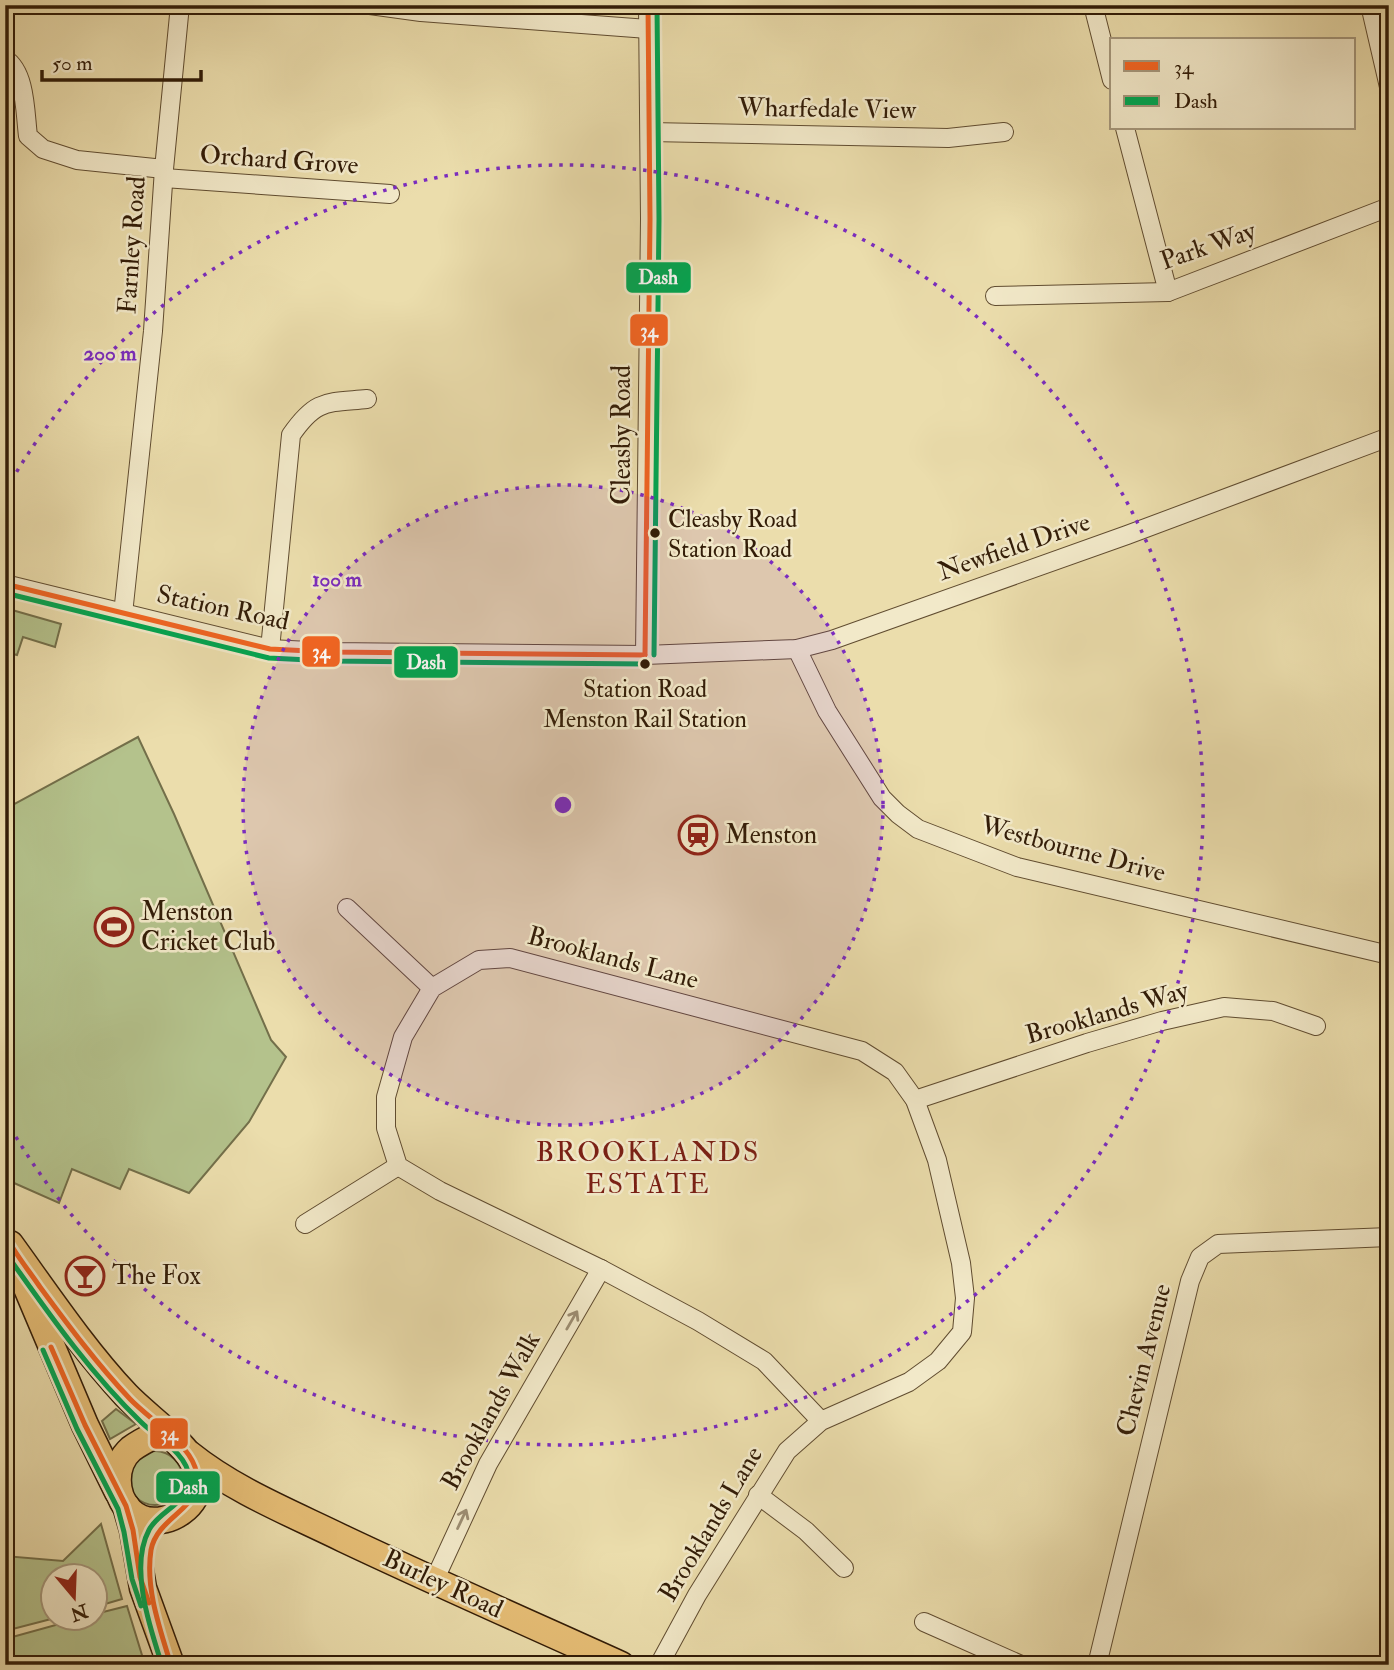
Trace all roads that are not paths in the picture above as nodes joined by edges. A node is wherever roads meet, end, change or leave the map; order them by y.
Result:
1 (180, 5) edge
2 (370, 5) edge
3 (648, 5) edge
4 (1093, 5) edge
5 (1370, 5) edge
6 (648, 29) junction
7 (5, 59) edge
8 (1110, 72) edge
9 (1389, 87) edge
10 (1126, 130) edge
11 (650, 132) junction
12 (1004, 132) dead end
13 (164, 174) junction
14 (390, 194) dead end
15 (1389, 207) edge
16 (1168, 292) junction
17 (995, 296) dead end
18 (367, 399) dead end
19 (1389, 437) edge
20 (5, 584) edge
21 (123, 614) junction
22 (270, 649) junction
23 (797, 649) junction
24 (645, 655) junction
25 (347, 908) dead end
26 (1389, 955) edge
27 (432, 988) junction
28 (1316, 1026) dead end
29 (915, 1100) junction
30 (398, 1166) junction
31 (305, 1224) dead end
32 (1389, 1237) edge
33 (8, 1238) edge
34 (601, 1269) junction
35 (821, 1421) junction
36 (163, 1431) junction
37 (186, 1451) junction
38 (758, 1495) junction
39 (123, 1501) junction
40 (266, 1502) junction
41 (179, 1512) junction
42 (844, 1568) dead end
43 (434, 1581) junction
44 (157, 1622) junction
45 (924, 1622) dead end
46 (171, 1665) edge
47 (621, 1665) edge
48 (659, 1665) edge
49 (1021, 1665) edge
50 (1097, 1665) edge

1 - 13 street, Farnley Road
2 - 6 street
3 - 6 street, Cleasby Road
4 - 8 street
5 - 9 street
6 - 11 street, Cleasby Road
7 - 13 street, Orchard Grove
10 - 16 street
11 - 12 street, Wharfedale View
11 - 24 street, Cleasby Road
13 - 14 street, Orchard Grove
13 - 21 street, Farnley Road
15 - 16 street, Park Way
16 - 17 street, Park Way
18 - 22 street
19 - 23 street, Newfield Drive
20 - 21 street, Station Road
21 - 22 street, Station Road
22 - 24 street, Station Road
23 - 24 street, Newfield Drive
23 - 26 street, Westbourne Drive
25 - 27 street
27 - 29 street, Brooklands Lane
27 - 30 street, Brooklands Lane
28 - 29 street, Brooklands Way
29 - 35 street, Brooklands Lane
30 - 31 street
30 - 34 street
32 - 50 street, Chevin Avenue
33 - 36 main road
33 - 39 main road
34 - 35 street
43 -> 34 street, Brooklands Walk
35 - 38 street, Brooklands Lane
36 - 37 main road
36 - 39 main road
37 - 40 main road, Burley Road
37 - 41 main road
38 - 42 street
38 - 48 street, Brooklands Lane
39 - 41 main road
39 - 44 main road
40 - 41 main road, Burley Road
40 - 43 main road, Burley Road
41 - 44 main road
43 - 47 main road, Burley Road
44 - 46 main road
45 - 49 street

